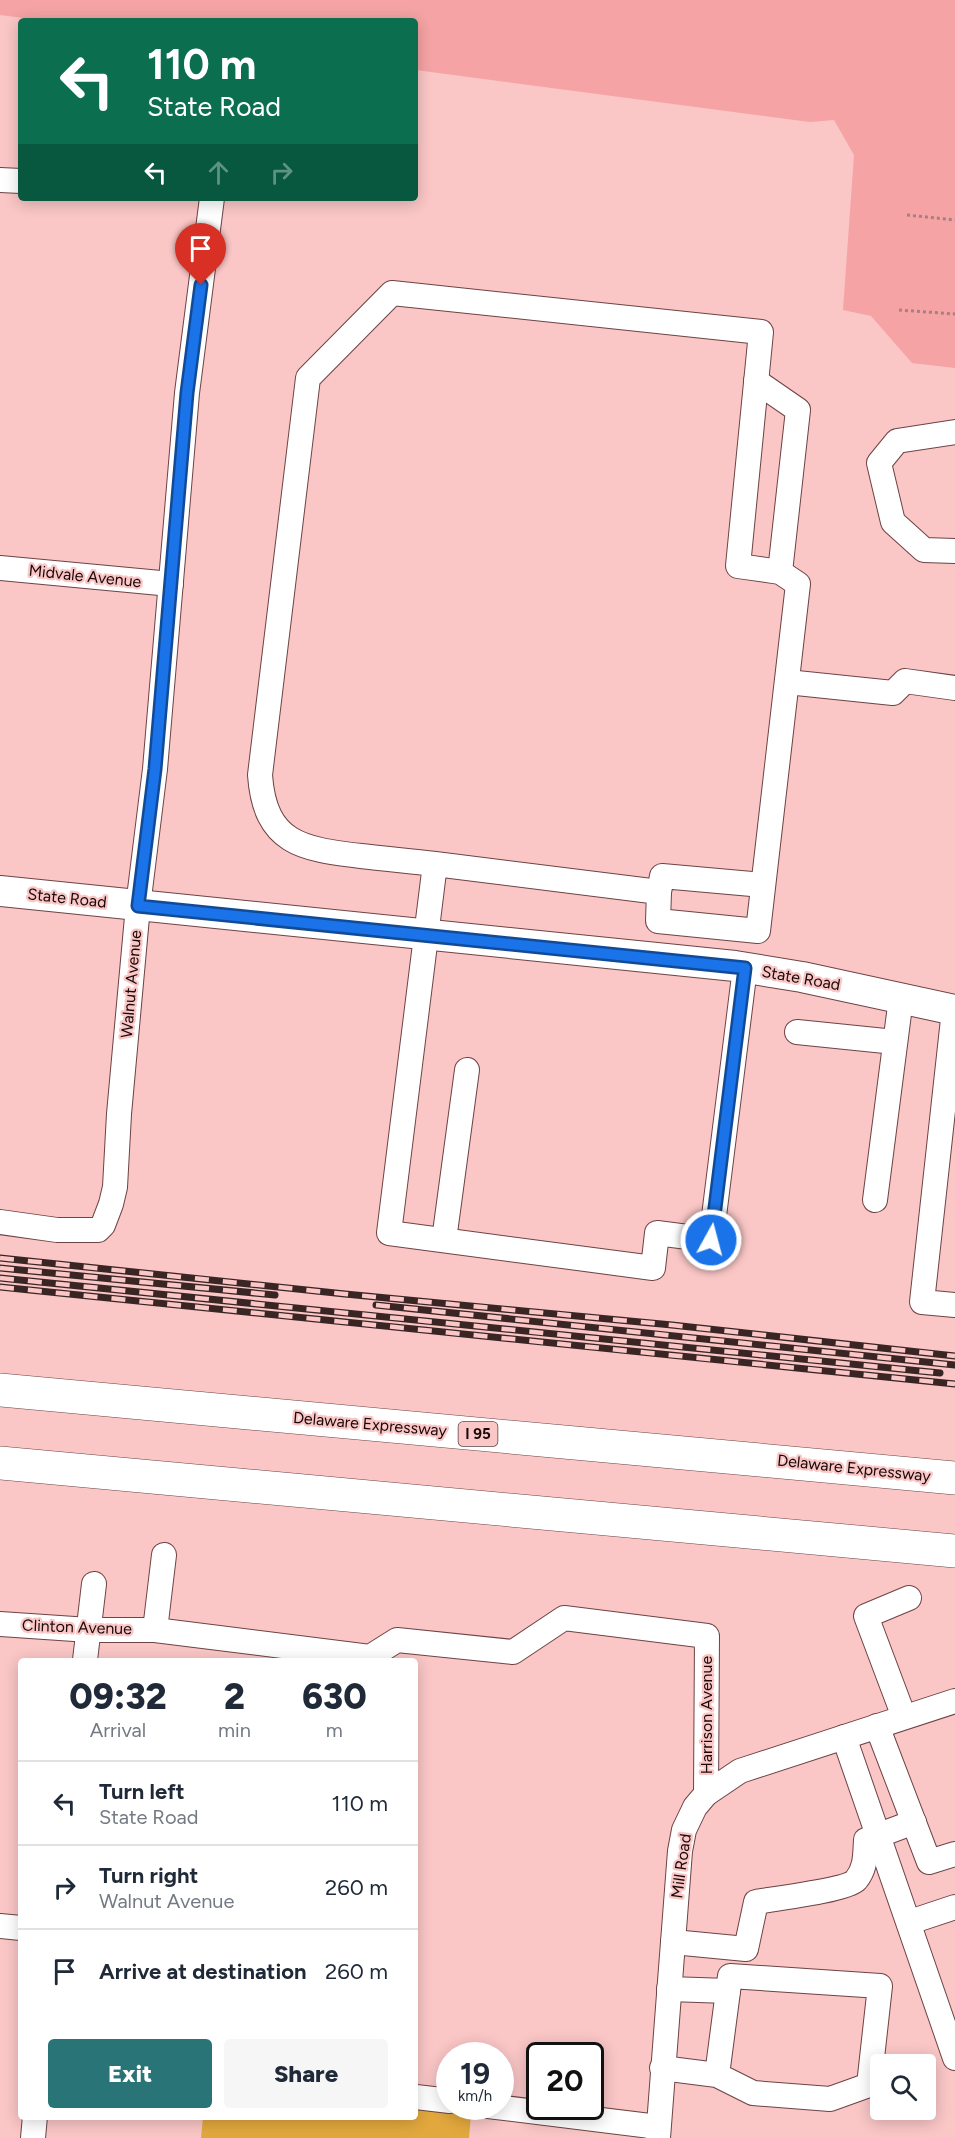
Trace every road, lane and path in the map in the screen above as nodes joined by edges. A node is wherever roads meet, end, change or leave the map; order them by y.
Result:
1 (0, 180) edge
2 (18, 181) edge
3 (212, 201) edge
4 (907, 215) dead end
5 (955, 220) edge
6 (899, 310) dead end
7 (955, 314) edge
8 (756, 381) junction
9 (955, 432) edge
10 (955, 551) edge
11 (0, 568) edge
12 (780, 572) junction
13 (171, 584) junction
14 (787, 682) junction
15 (955, 688) edge
16 (435, 864) junction
17 (763, 885) junction
18 (0, 891) edge
19 (658, 892) junction
20 (138, 906) junction
21 (426, 935) junction
22 (745, 968) junction
23 (901, 998) junction
24 (955, 1010) edge
25 (797, 1032) dead end
26 (895, 1042) junction
27 (952, 1055) edge
28 (466, 1070) dead end
29 (875, 1200) dead end
30 (0, 1222) edge
31 (444, 1240) junction
32 (955, 1305) edge
33 (0, 1390) edge
34 (0, 1463) edge
35 (955, 1479) edge
36 (955, 1551) edge
37 (164, 1555) dead end
38 (94, 1584) dead end
39 (909, 1598) dead end
40 (0, 1624) edge
41 (89, 1630) junction
42 (155, 1630) junction
43 (707, 1636) joint
44 (85, 1658) edge
45 (955, 1701) edge
46 (904, 1717) junction
47 (877, 1726) junction
48 (844, 1737) junction
49 (706, 1794) junction
50 (914, 1822) junction
51 (877, 1835) junction
52 (955, 1854) edge
53 (955, 1907) edge
54 (910, 1923) junction
55 (0, 1926) edge
56 (18, 1928) edge
57 (673, 1942) junction
58 (669, 1989) junction
59 (728, 1991) junction
60 (947, 2005) edge
61 (955, 2058) edge
62 (662, 2068) junction
63 (717, 2075) junction
64 (418, 2097) edge
65 (436, 2099) edge
66 (514, 2110) edge
67 (35, 2120) edge
68 (658, 2132) edge
69 (33, 2138) edge

1 - 2 street
3 - 13 street, Walnut Avenue
4 - 5 path
6 - 7 path
8 - 12 street
8 - 12 street
8 - 16 street
9 - 10 street
11 - 13 street, Midvale Avenue
12 - 14 street
13 - 20 street, Walnut Avenue
14 - 15 street
14 - 17 street
16 - 19 street
16 - 21 street
17 - 19 street
17 - 19 street
18 - 20 main road, State Road
20 - 21 main road, State Road
20 - 30 street, Walnut Avenue
21 - 22 main road, State Road
21 - 31 street
22 - 23 main road, State Road
22 - 31 street
23 - 24 main road, State Road
23 - 26 street
24 - 27 street
25 - 26 street
26 - 29 street
27 - 32 street
28 - 31 street
33 - 35 highway, Delaware Expressway / I 95
34 - 36 highway
37 - 42 street
38 - 41 street
39 - 46 street
40 - 41 street, Clinton Avenue
41 - 42 street, Clinton Avenue
41 - 44 street
42 - 43 street, Clinton Avenue
43 - 49 street, Harrison Avenue
45 - 46 street, Mill Road
46 - 47 street, Mill Road
47 - 48 street, Mill Road
47 - 50 street
48 - 49 street, Mill Road
48 - 51 street
49 - 57 street, Mill Road
50 - 51 street
50 - 52 street
51 - 54 street
51 - 57 street
53 - 54 street
54 - 60 street
55 - 56 street
57 - 58 street, Mill Road
58 - 59 street
58 - 62 street, Mill Road
59 - 63 street
59 - 63 street
60 - 61 street
62 - 63 street
62 - 68 street, Mill Road
64 - 65 street
66 - 68 street
67 - 69 street

